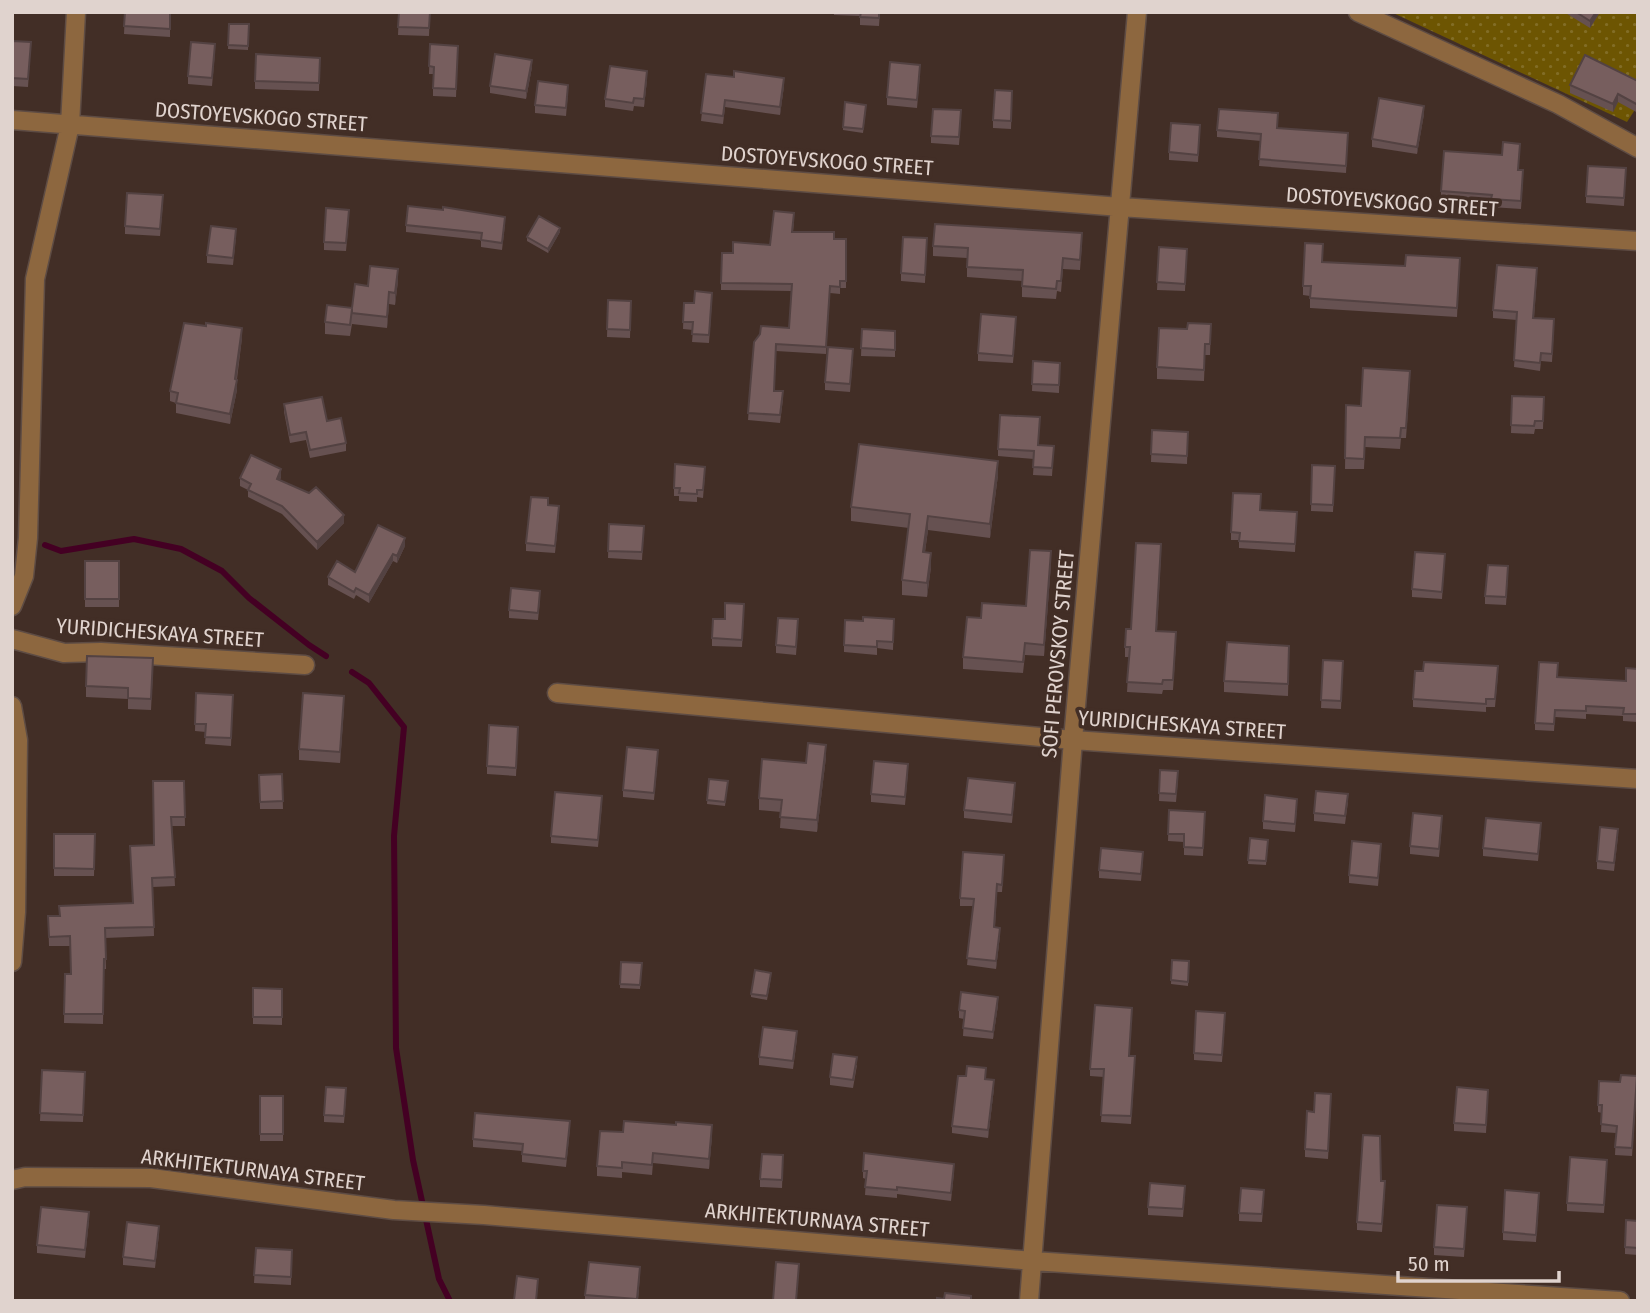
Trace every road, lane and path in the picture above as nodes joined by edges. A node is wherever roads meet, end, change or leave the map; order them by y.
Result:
1 (76, 12) edge
2 (1137, 12) edge
3 (1358, 12) edge
4 (12, 120) edge
5 (70, 125) junction
6 (1638, 148) edge
7 (1120, 207) junction
8 (1638, 241) edge
9 (12, 606) edge
10 (12, 639) edge
11 (305, 665) dead end
12 (557, 693) dead end
13 (12, 706) edge
14 (1073, 740) junction
15 (1638, 779) edge
16 (12, 962) edge
17 (12, 1180) edge
18 (1033, 1261) junction
19 (1029, 1301) edge
20 (1620, 1301) edge

1 - 5 street
2 - 7 street, SOFI PEROVSKOY STREET
3 - 6 street
4 - 5 street, DOSTOYEVSKOGO STREET
5 - 7 street, DOSTOYEVSKOGO STREET
5 - 9 street
7 - 8 street, DOSTOYEVSKOGO STREET
7 - 14 street, SOFI PEROVSKOY STREET
10 - 11 street, YURIDICHESKAYA STREET
12 - 14 street, YURIDICHESKAYA STREET
13 - 16 street
14 - 15 street, YURIDICHESKAYA STREET
14 - 18 street, SOFI PEROVSKOY STREET
17 - 18 street, ARKHITEKTURNAYA STREET
18 - 19 street, SOFI PEROVSKOY STREET
18 - 20 street, ARKHITEKTURNAYA STREET

